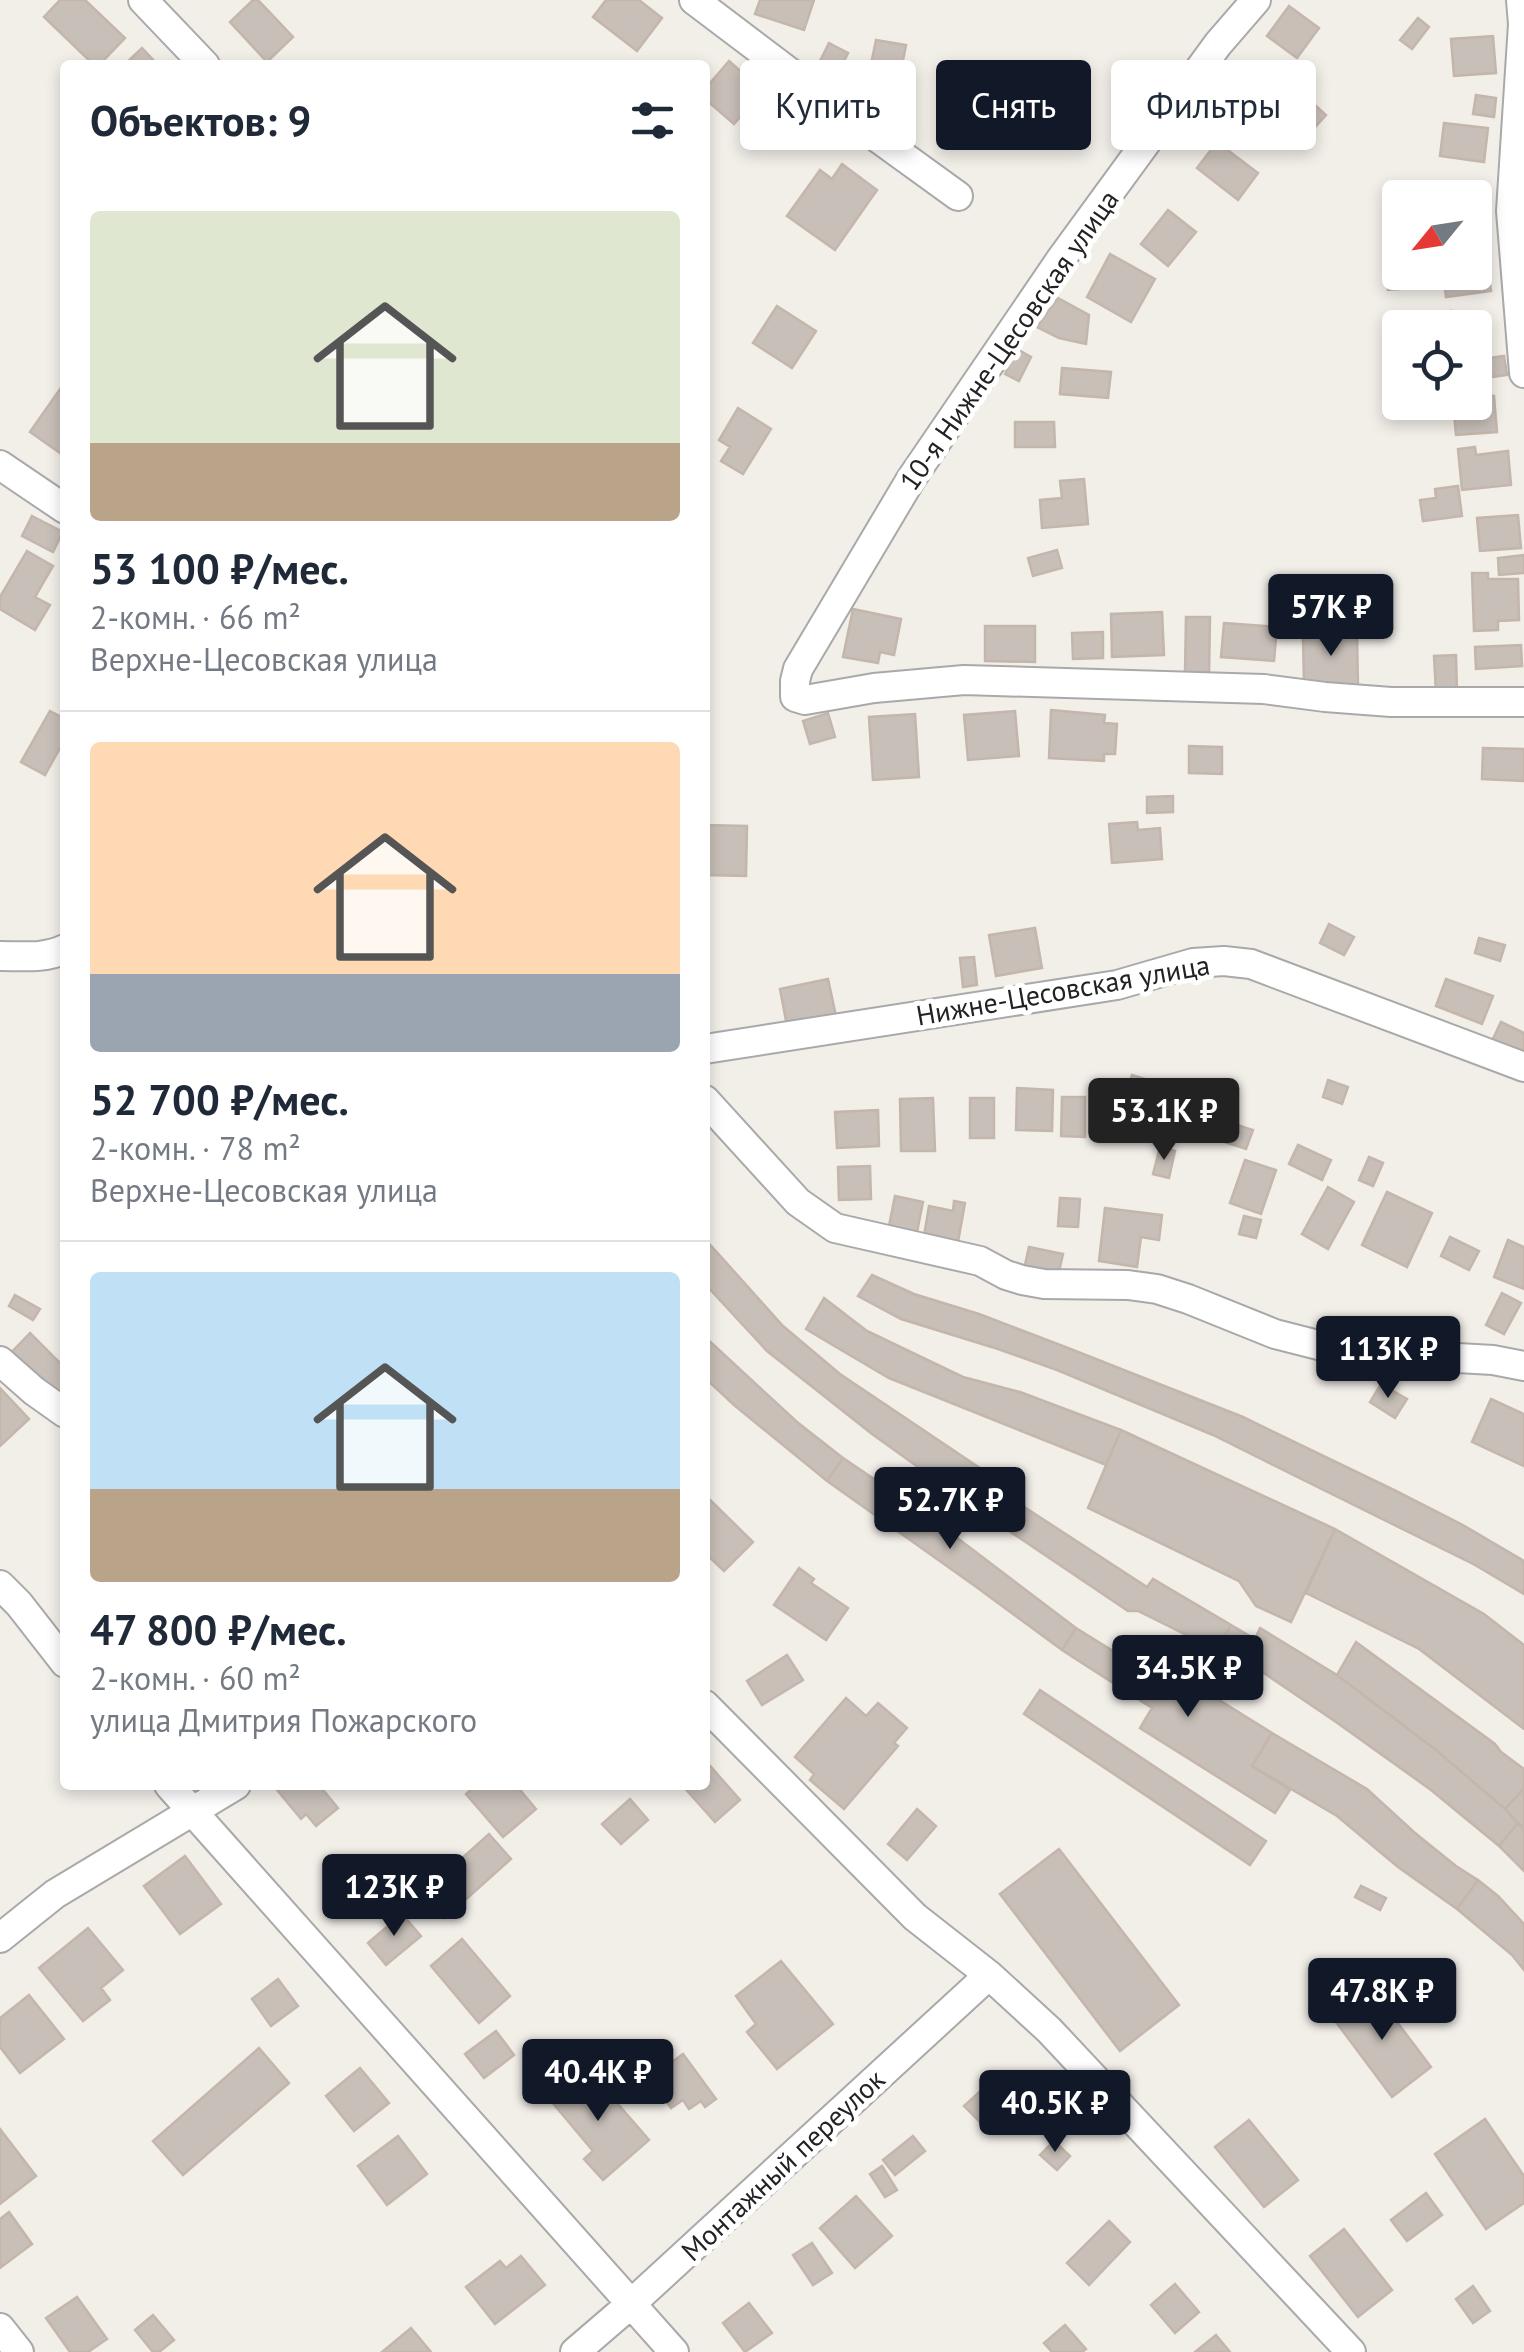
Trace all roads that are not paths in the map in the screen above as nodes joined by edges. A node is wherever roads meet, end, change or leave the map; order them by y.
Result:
1 (143, 0) edge
2 (694, 0) edge
3 (1256, 0) edge
4 (1521, 0) edge
5 (200, 60) edge
6 (958, 196) dead end
7 (1524, 373) edge
8 (0, 465) edge
9 (60, 506) edge
10 (1524, 702) edge
11 (60, 951) edge
12 (0, 956) edge
13 (710, 1049) edge
14 (1524, 1067) edge
15 (710, 1105) edge
16 (0, 1361) edge
17 (1524, 1366) edge
18 (60, 1410) edge
19 (0, 1585) edge
20 (60, 1657) edge
21 (710, 1710) edge
22 (173, 1790) edge
23 (228, 1790) edge
24 (192, 1811) junction
25 (0, 1938) edge
26 (989, 1975) junction
27 (632, 2303) junction
28 (0, 2328) edge
29 (20, 2352) edge
30 (575, 2352) edge
31 (674, 2352) edge
32 (1351, 2352) edge

1 - 5 street
2 - 6 street
3 - 10 street, 10-я Нижне-Цесовская улица
4 - 7 street
8 - 9 street
11 - 12 street
13 - 14 street, Нижне-Цесовская улица
15 - 17 street
16 - 18 street
19 - 20 street
21 - 26 street
22 - 24 street
23 - 24 street
24 - 25 street
24 - 27 street
26 - 27 street, Монтажный переулок
26 - 32 street
27 - 30 street, Монтажный переулок
27 - 31 street
28 - 29 street

